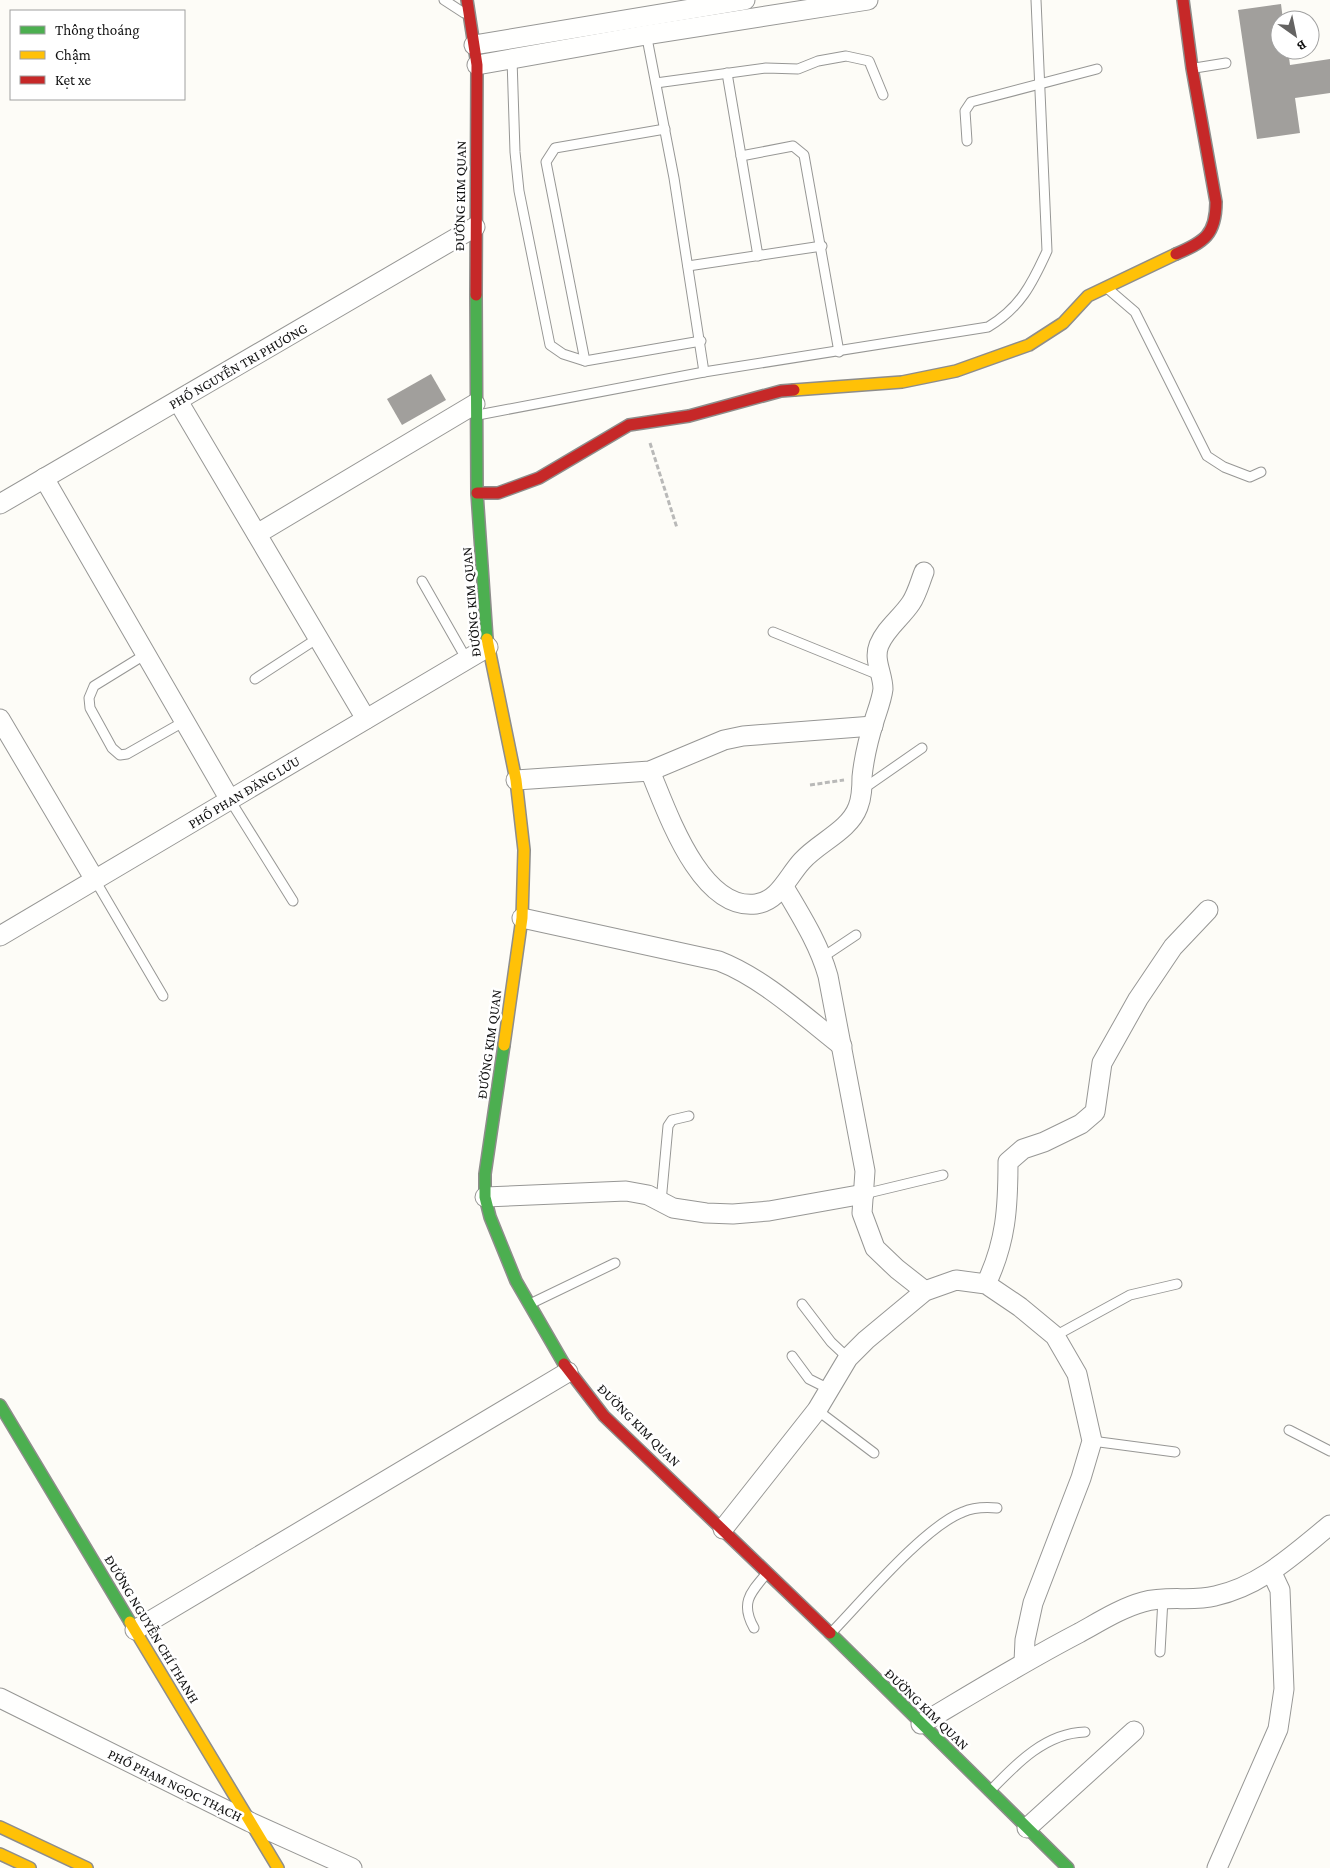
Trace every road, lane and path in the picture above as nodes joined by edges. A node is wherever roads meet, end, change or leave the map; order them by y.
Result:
1 (444, 0) edge
2 (467, 0) edge
3 (745, 0) edge
4 (868, 0) edge
5 (1036, 0) edge
6 (1183, 0) edge
7 (470, 18) junction
8 (646, 26) junction
9 (474, 46) junction
10 (512, 59) junction
11 (1226, 63) dead end
12 (477, 65) junction
13 (1192, 68) junction
14 (1097, 69) dead end
15 (727, 73) junction
16 (656, 83) junction
17 (1040, 85) junction
18 (883, 95) dead end
19 (665, 129) junction
20 (967, 141) dead end
21 (741, 156) junction
22 (475, 227) junction
23 (822, 246) junction
24 (758, 256) junction
25 (688, 266) junction
26 (1105, 286) junction
27 (701, 341) junction
28 (839, 352) junction
29 (585, 361) junction
30 (704, 372) junction
31 (178, 401) junction
32 (475, 410) junction
33 (646, 422) junction
34 (1261, 472) dead end
35 (44, 478) junction
36 (477, 493) junction
37 (0, 504) edge
38 (677, 528) dead end
39 (257, 534) junction
40 (924, 572) dead end
41 (422, 581) dead end
42 (773, 632) dead end
43 (318, 638) junction
44 (488, 648) junction
45 (146, 654) junction
46 (467, 660) junction
47 (882, 676) junction
48 (255, 679) dead end
49 (0, 719) edge
50 (366, 719) junction
51 (185, 721) junction
52 (873, 726) junction
53 (922, 748) dead end
54 (650, 771) junction
55 (516, 780) junction
56 (862, 783) junction
57 (810, 785) dead end
58 (230, 800) junction
59 (95, 880) junction
60 (784, 887) junction
61 (293, 901) dead end
62 (1208, 910) dead end
63 (522, 918) junction
64 (856, 935) dead end
65 (0, 936) edge
66 (823, 957) junction
67 (163, 996) dead end
68 (842, 1046) junction
69 (689, 1116) dead end
70 (943, 1175) dead end
71 (864, 1194) junction
72 (485, 1197) junction
73 (661, 1202) junction
74 (615, 1263) dead end
75 (986, 1284) junction
76 (1177, 1284) dead end
77 (925, 1291) junction
78 (802, 1304) dead end
79 (530, 1305) junction
80 (1055, 1336) junction
81 (792, 1356) dead end
82 (848, 1358) junction
83 (568, 1372) junction
84 (829, 1389) junction
85 (0, 1405) edge
86 (817, 1410) junction
87 (1289, 1430) dead end
88 (1092, 1441) junction
89 (1330, 1451) edge
90 (1175, 1452) dead end
91 (874, 1453) dead end
92 (997, 1508) dead end
93 (1330, 1525) edge
94 (723, 1529) junction
95 (768, 1571) junction
96 (1272, 1573) junction
97 (1163, 1599) junction
98 (754, 1628) dead end
99 (135, 1630) junction
100 (830, 1634) junction
101 (1160, 1652) dead end
102 (1024, 1662) junction
103 (0, 1698) edge
104 (921, 1724) junction
105 (1134, 1731) dead end
106 (1085, 1732) dead end
107 (990, 1791) junction
108 (250, 1822) junction
109 (0, 1827) edge
110 (1027, 1828) junction
111 (0, 1854) edge
112 (30, 1868) edge
113 (87, 1868) edge
114 (278, 1868) edge
115 (352, 1868) edge
116 (1068, 1868) edge
117 (1217, 1868) edge

1 - 7 lane
2 - 7 main road, ĐƯỜNG KIM QUAN
3 - 8 street
4 - 8 street
5 - 17 lane
6 - 13 main road
7 - 9 main road, ĐƯỜNG KIM QUAN
8 - 9 street
8 - 10 street
8 - 16 lane
9 - 12 main road, ĐƯỜNG KIM QUAN
10 - 12 street
10 - 29 lane
11 - 13 lane
12 - 22 main road, ĐƯỜNG KIM QUAN
13 - 26 main road
14 - 17 lane
15 - 16 lane
15 - 18 lane
15 - 21 lane
16 - 19 lane
17 - 20 lane
17 - 28 lane
19 - 25 lane
19 - 29 lane
21 - 23 lane
21 - 24 lane
22 - 31 street, PHỐ NGUYỄN TRI PHƯƠNG
22 - 32 main road, ĐƯỜNG KIM QUAN
23 - 24 lane
23 - 28 lane
24 - 25 lane
25 - 27 lane
26 - 33 main road
26 - 34 lane
27 - 29 lane
27 - 30 lane
28 - 30 lane
30 - 32 lane
31 - 35 street, PHỐ NGUYỄN TRI PHƯƠNG
31 - 39 street
32 - 36 main road, ĐƯỜNG KIM QUAN
32 - 39 street
33 - 36 main road
33 - 38 path
35 - 37 street, PHỐ NGUYỄN TRI PHƯƠNG
35 - 45 street
36 - 44 main road, ĐƯỜNG KIM QUAN
39 - 43 street
40 - 47 street
41 - 46 lane
42 - 47 lane
43 - 48 lane
43 - 50 street
44 - 46 street, PHỐ PHAN ĐĂNG LƯU
44 - 55 main road, ĐƯỜNG KIM QUAN
45 - 51 street
45 - 51 lane
46 - 50 street, PHỐ PHAN ĐĂNG LƯU
47 - 52 street
49 - 59 street
50 - 58 street, PHỐ PHAN ĐĂNG LƯU
51 - 58 street
52 - 54 street
52 - 56 street
53 - 56 lane
54 - 55 street
54 - 60 street
55 - 63 main road, ĐƯỜNG KIM QUAN
56 - 57 path
56 - 60 street
58 - 59 street, PHỐ PHAN ĐĂNG LƯU
58 - 61 lane
59 - 65 street, PHỐ PHAN ĐĂNG LƯU
59 - 67 lane
60 - 66 street
62 - 75 street
63 - 68 street
63 - 72 main road, ĐƯỜNG KIM QUAN
64 - 66 lane
66 - 68 street
68 - 71 street
69 - 73 lane
70 - 71 lane
71 - 73 street
71 - 77 street
72 - 73 street
72 - 79 main road, ĐƯỜNG KIM QUAN
74 - 79 lane
75 - 77 street
75 - 80 street
76 - 80 lane
77 - 82 street
78 - 82 lane
79 - 83 main road, ĐƯỜNG KIM QUAN
80 - 88 street
81 - 84 lane
82 - 84 street
83 - 94 main road, ĐƯỜNG KIM QUAN
83 - 99 street
84 - 86 street
85 - 99 main road, ĐƯỜNG NGUYỄN CHÍ THANH
86 - 91 lane
86 - 94 street
87 - 89 lane
88 - 90 lane
88 - 102 street
92 - 100 lane
93 - 96 street
94 - 95 main road, ĐƯỜNG KIM QUAN
95 - 98 lane
95 - 100 main road, ĐƯỜNG KIM QUAN
96 - 97 street
96 - 117 street
97 - 101 lane
97 - 102 street
99 - 108 main road, ĐƯỜNG NGUYỄN CHÍ THANH
100 - 104 main road, ĐƯỜNG KIM QUAN
102 - 104 street
103 - 108 street, PHỐ PHẠM NGỌC THẠCH
104 - 107 main road, ĐƯỜNG KIM QUAN
105 - 110 street
106 - 107 lane
107 - 110 main road, ĐƯỜNG KIM QUAN
108 - 114 main road, ĐƯỜNG NGUYỄN CHÍ THANH
108 - 115 street, PHỐ PHẠM NGỌC THẠCH
109 - 113 main road
110 - 116 main road, ĐƯỜNG KIM QUAN
111 - 112 main road

